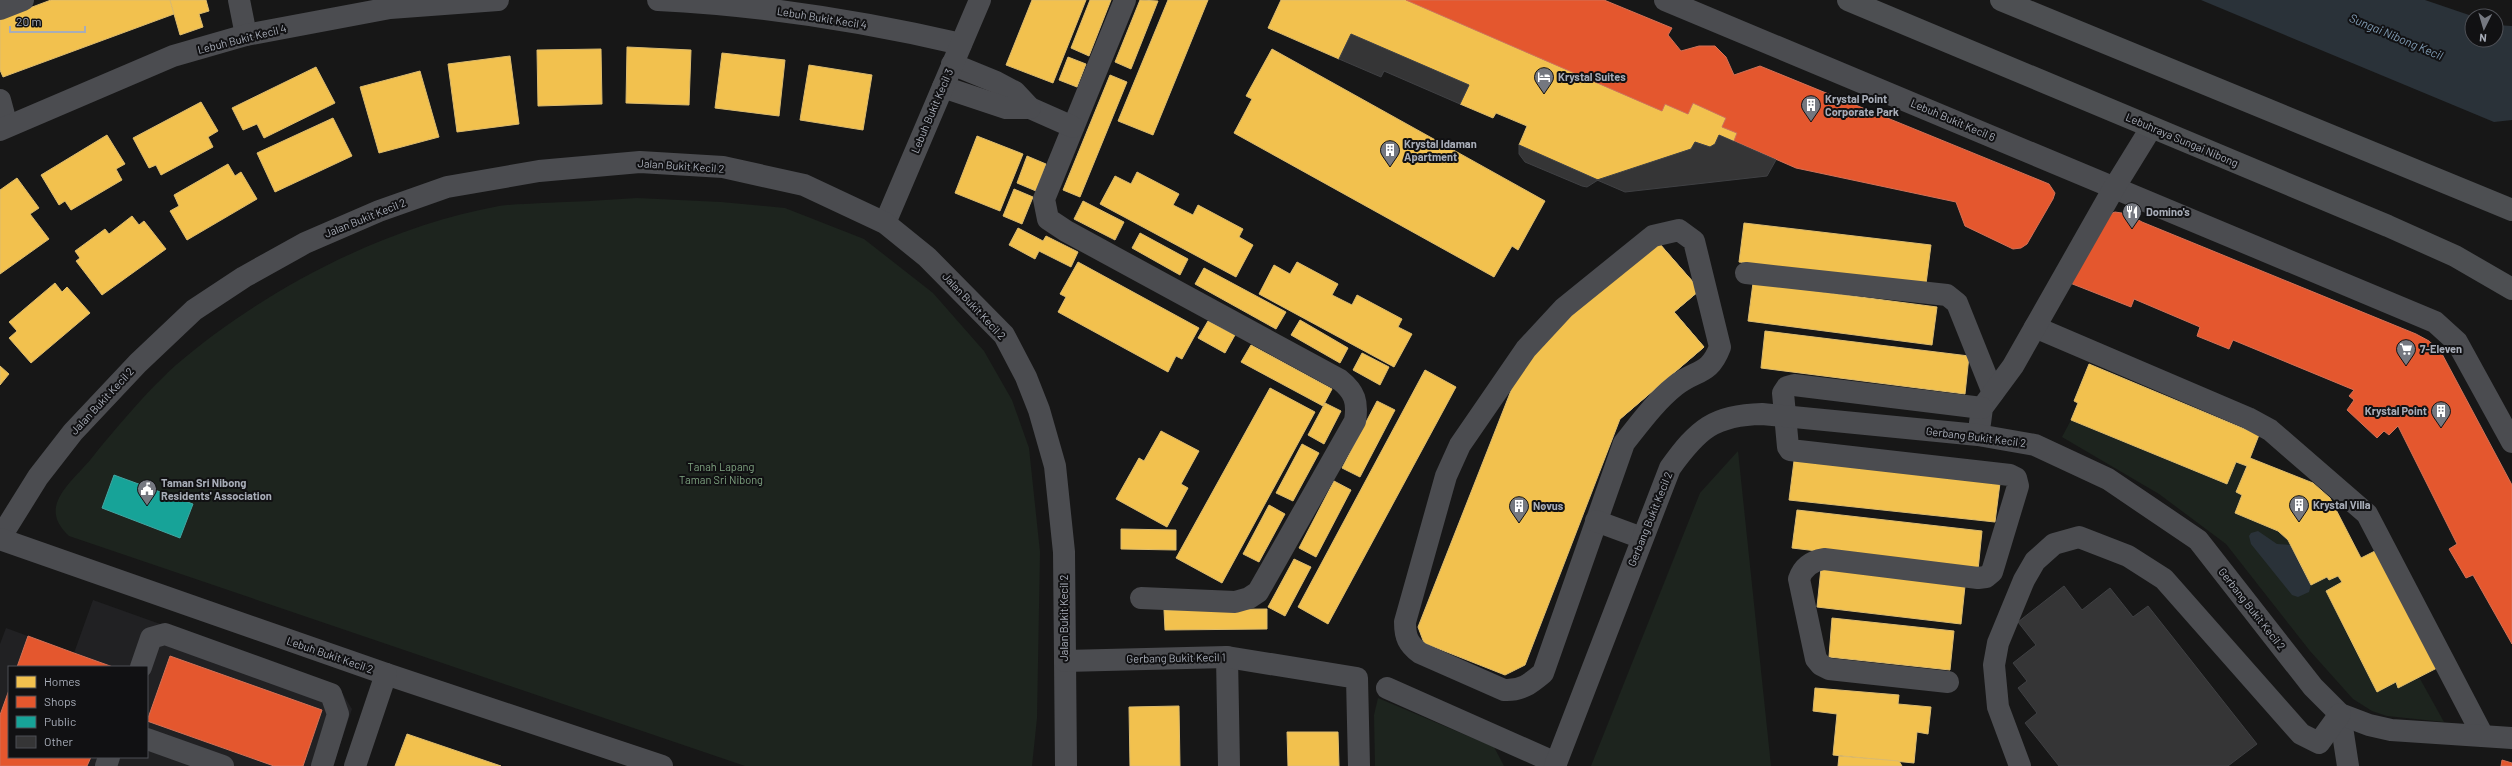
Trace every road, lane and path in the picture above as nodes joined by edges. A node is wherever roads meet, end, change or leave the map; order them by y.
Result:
1 (23, 0) edge
2 (239, 0) edge
3 (498, 0) edge
4 (658, 0) edge
5 (980, 0) edge
6 (1125, 0) edge
7 (1665, 0) edge
8 (1848, 0) edge
9 (2001, 0) edge
10 (0, 9) edge
11 (246, 35) junction
12 (962, 44) junction
13 (952, 64) junction
14 (943, 87) junction
15 (0, 100) edge
16 (1030, 108) junction
17 (1073, 127) junction
18 (4, 128) edge
19 (2151, 128) junction
20 (2122, 192) junction
21 (2479, 197) junction
22 (2512, 203) edge
23 (2512, 210) edge
24 (885, 223) junction
25 (2455, 256) junction
26 (1746, 272) dead end
27 (2512, 289) edge
28 (2512, 304) edge
29 (2035, 327) junction
30 (1987, 400) junction
31 (1785, 417) junction
32 (1978, 435) junction
33 (2512, 442) edge
34 (1596, 521) junction
35 (1642, 538) junction
36 (0, 539) edge
37 (1141, 598) dead end
38 (1227, 656) junction
39 (1065, 661) junction
40 (141, 666) edge
41 (386, 674) junction
42 (1948, 682) dead end
43 (1387, 688) dead end
44 (2340, 714) junction
45 (2483, 736) junction
46 (2512, 738) edge
47 (148, 739) edge
48 (1555, 764) edge
49 (224, 766) edge
50 (322, 766) edge
51 (355, 766) edge
52 (662, 766) edge
53 (1066, 766) edge
54 (1229, 766) edge
55 (1359, 766) edge
56 (2020, 766) edge
57 (2348, 766) edge

1 - 10 street
2 - 11 street
3 - 11 street, Lebuh Bukit Kecil 4
4 - 12 street, Lebuh Bukit Kecil 4
5 - 12 street, Lebuh Bukit Kecil 3
6 - 17 street
7 - 20 street, Lebuh Bukit Kecil 6
8 - 19 main road, Lebuhraya Sungai Nibong
9 - 21 main road
11 - 18 street, Lebuh Bukit Kecil 4
12 - 13 street, Lebuh Bukit Kecil 3
13 - 14 street, Lebuh Bukit Kecil 3
13 - 16 street
14 - 16 street
14 - 24 street, Lebuh Bukit Kecil 3
15 - 18 street
16 - 17 street
17 - 37 street
19 - 20 street
19 - 25 main road, Lebuhraya Sungai Nibong
20 - 29 street
20 - 33 street, Lebuh Bukit Kecil 6
21 - 22 main road
21 - 23 main road
24 - 36 street, Jalan Bukit Kecil 2
24 - 39 street, Jalan Bukit Kecil 2
25 - 27 main road, Lebuhraya Sungai Nibong
25 - 28 main road
26 - 30 street
29 - 30 street
29 - 45 street
30 - 31 street
30 - 32 street
31 - 32 street, Gerbang Bukit Kecil 2
31 - 35 street, Gerbang Bukit Kecil 2
31 - 42 street
32 - 44 street, Gerbang Bukit Kecil 2
34 - 34 street
34 - 35 street
35 - 48 street, Gerbang Bukit Kecil 2
36 - 41 street, Lebuh Bukit Kecil 2
38 - 39 street, Gerbang Bukit Kecil 1
38 - 54 street
38 - 55 street, Gerbang Bukit Kecil 1
39 - 53 street, Jalan Bukit Kecil 2
40 - 50 street
41 - 51 street
41 - 52 street, Lebuh Bukit Kecil 2
43 - 48 street
44 - 45 street, Gerbang Bukit Kecil 2
44 - 56 street
44 - 57 street
45 - 46 street, Gerbang Bukit Kecil 2
47 - 49 street

